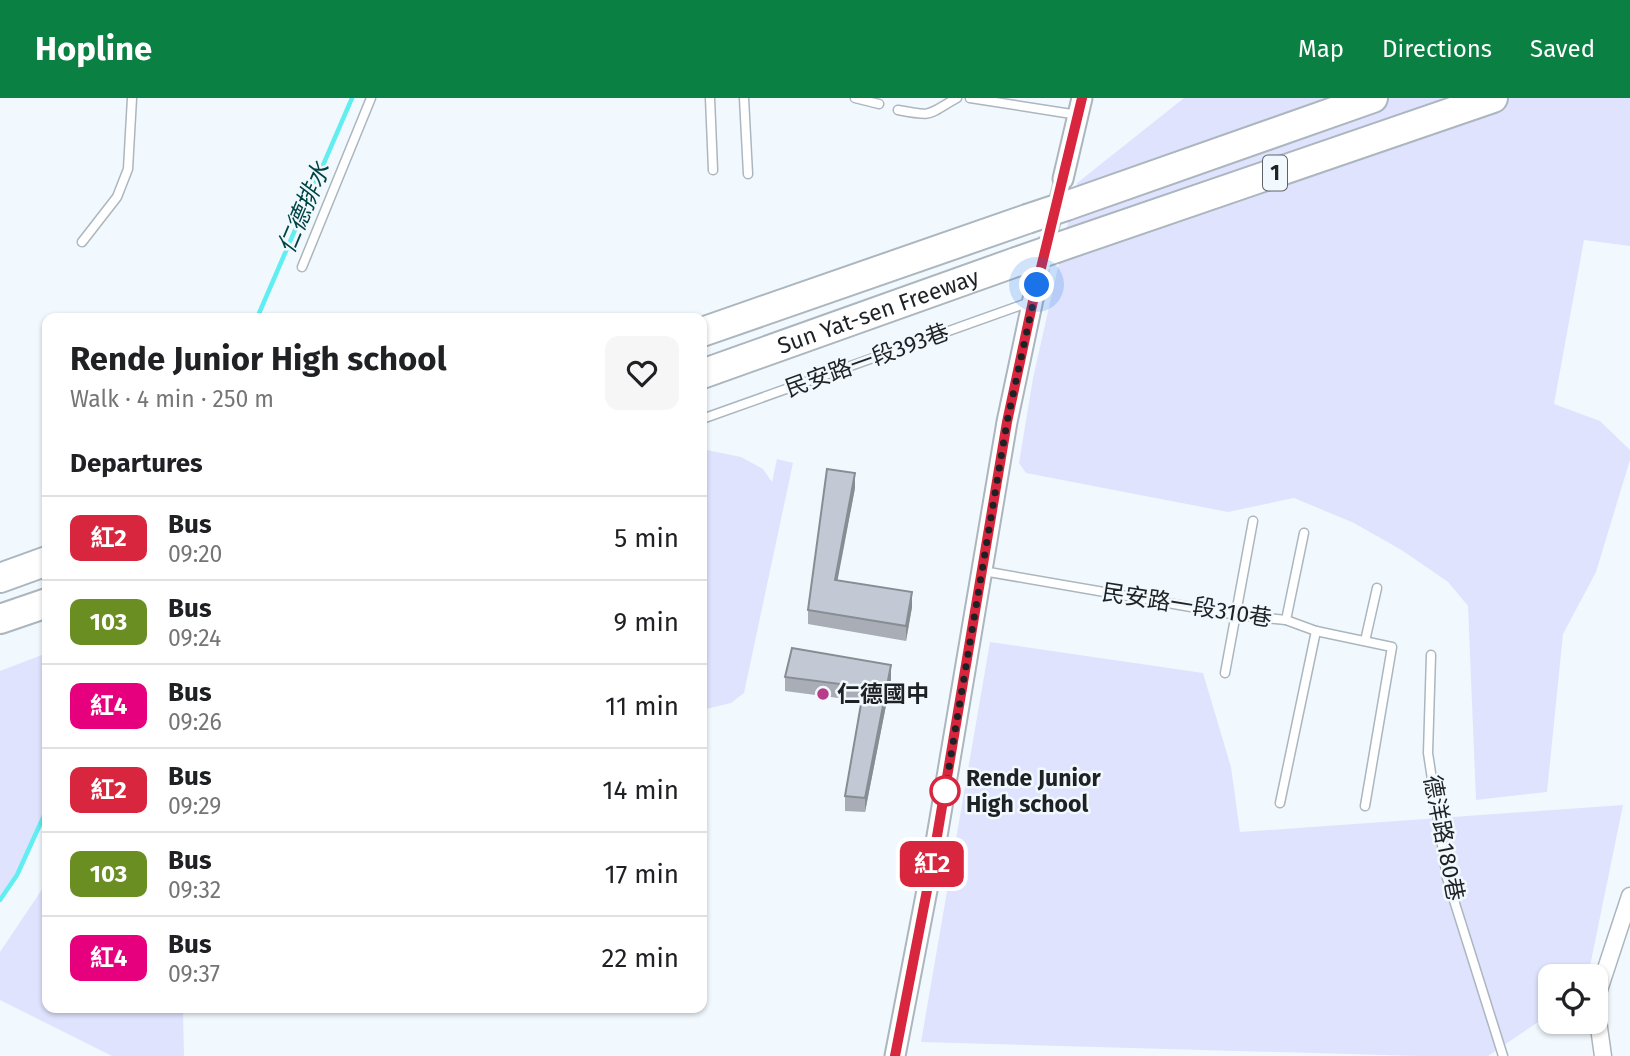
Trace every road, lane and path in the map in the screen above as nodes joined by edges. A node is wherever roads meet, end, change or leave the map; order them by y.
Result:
1 (132, 98) edge
2 (371, 98) edge
3 (710, 98) edge
4 (744, 98) edge
5 (855, 98) edge
6 (957, 98) edge
7 (970, 98) edge
8 (1373, 98) edge
9 (1493, 98) edge
10 (879, 104) dead end
11 (1080, 107) edge
12 (898, 110) dead end
13 (713, 170) dead end
14 (748, 174) dead end
15 (1063, 179) tunnel mouth
16 (82, 242) dead end
17 (302, 267) dead end
18 (1035, 293) joint
19 (707, 330) edge
20 (707, 372) edge
21 (707, 417) edge
22 (1253, 521) dead end
23 (1304, 533) dead end
24 (42, 564) edge
25 (981, 571) junction
26 (0, 578) edge
27 (1377, 588) dead end
28 (42, 605) edge
29 (1237, 615) junction
30 (0, 619) edge
31 (1286, 620) junction
32 (1316, 631) junction
33 (1365, 641) junction
34 (1431, 654) dead end
35 (1225, 673) dead end
36 (1280, 803) dead end
37 (1365, 806) dead end
38 (1630, 896) edge
39 (1608, 964) edge
40 (1600, 1034) edge
41 (895, 1056) edge
42 (1503, 1056) edge
43 (1603, 1056) edge

1 - 16 lane
2 - 17 lane
3 - 13 lane
4 - 14 lane
5 - 10 lane
6 - 12 lane
7 - 11 lane
8 - 19 highway, Sun Yat-sen Freeway / 1, bridge
9 - 20 highway, Sun Yat-sen Freeway / 1, bridge
11 - 15 street
18 - 21 lane, 民安路一段393巷
18 - 25 street
22 - 29 lane
23 - 31 lane
24 - 26 highway
25 - 29 lane, 民安路一段310巷
25 - 41 street
27 - 33 lane
28 - 30 highway
29 - 31 lane, 民安路一段310巷
29 - 35 lane
31 - 32 lane, 民安路一段310巷
32 - 33 lane, 民安路一段310巷
32 - 36 lane
33 - 37 lane, 民安路一段310巷
34 - 42 lane, 德洋路180巷
38 - 39 street
40 - 43 street

